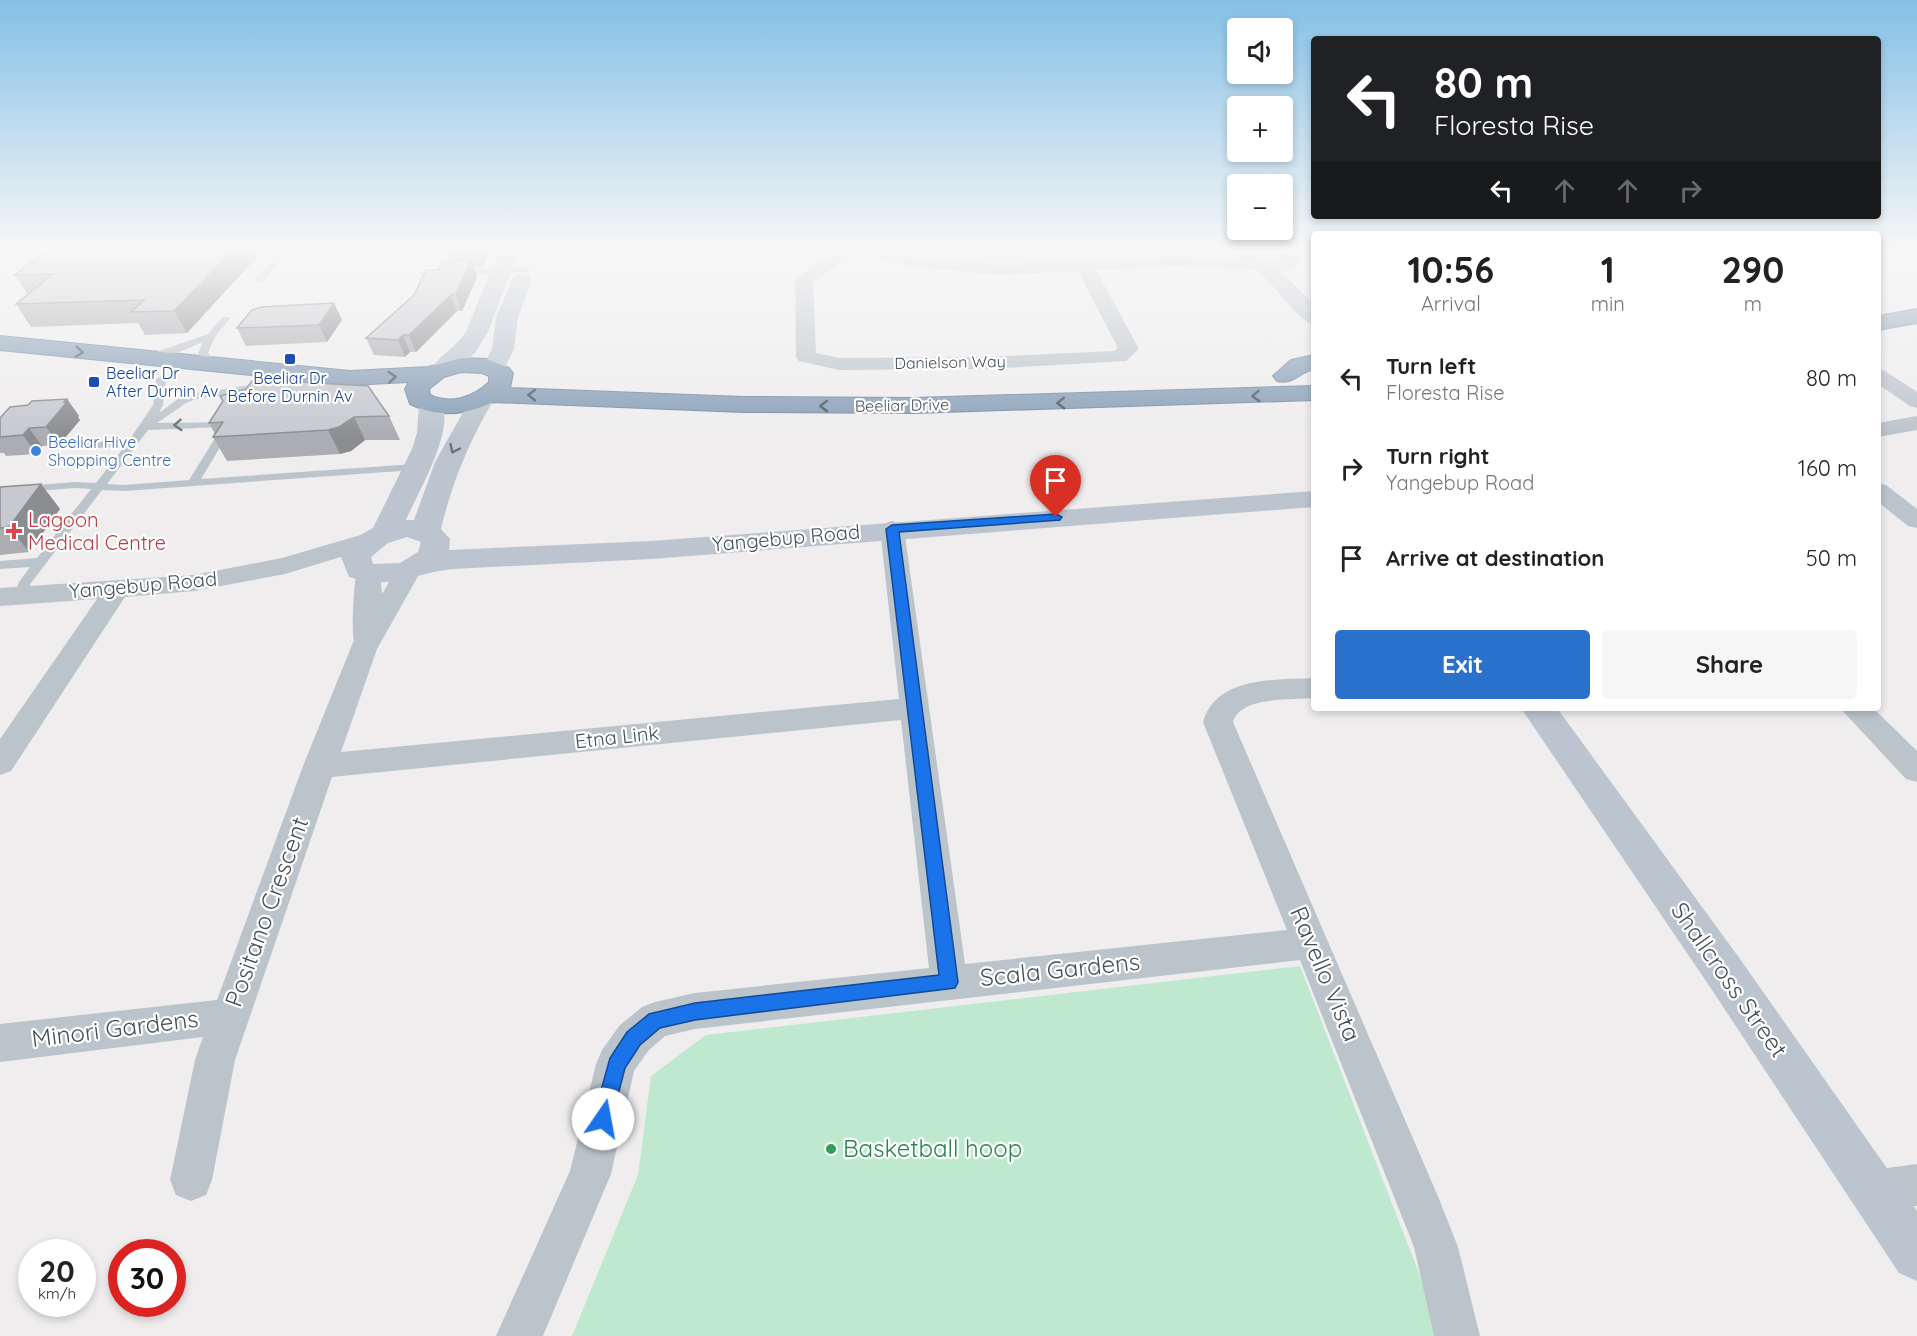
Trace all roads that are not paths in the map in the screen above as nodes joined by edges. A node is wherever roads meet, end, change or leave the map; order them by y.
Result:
1 (485, 312) edge
2 (509, 312) edge
3 (805, 312) edge
4 (1109, 312) edge
5 (1917, 316) edge
6 (226, 318) dead end
7 (1881, 322) edge
8 (1917, 333) edge
9 (210, 336) junction
10 (1881, 340) edge
11 (0, 343) edge
12 (142, 358) junction
13 (211, 363) junction
14 (1311, 363) edge
15 (0, 364) edge
16 (497, 370) junction
17 (437, 372) junction
18 (1311, 374) edge
19 (1285, 376) junction
20 (1881, 377) edge
21 (161, 379) junction
22 (264, 386) junction
23 (1311, 393) edge
24 (486, 396) junction
25 (425, 402) junction
26 (1917, 402) edge
27 (1917, 423) edge
28 (145, 427) junction
29 (1881, 429) edge
30 (133, 442) junction
31 (83, 446) dead end
32 (415, 467) junction
33 (193, 483) junction
34 (98, 488) junction
35 (0, 491) edge
36 (1881, 492) edge
37 (1311, 499) edge
38 (1917, 520) edge
39 (892, 529) junction
40 (378, 536) junction
41 (424, 551) junction
42 (40, 562) junction
43 (0, 565) edge
44 (285, 566) junction
45 (364, 572) junction
46 (117, 589) junction
47 (10, 596) edge
48 (363, 649) junction
49 (1311, 688) edge
50 (916, 708) junction
51 (1540, 711) edge
52 (1858, 711) edge
53 (0, 763) edge
54 (319, 766) junction
55 (1917, 770) edge
56 (1312, 944) junction
57 (949, 982) junction
58 (230, 1016) junction
59 (0, 1043) edge
60 (191, 1180) dead end
61 (1917, 1185) edge
62 (1872, 1191) junction
63 (1910, 1234) edge
64 (519, 1336) edge
65 (1457, 1336) edge

1 - 17 street
2 - 16 street
3 - 4 street, Danielson Way
5 - 7 highway
6 - 9 lane
8 - 10 highway
9 - 12 lane
9 - 13 lane
11 -> 12 highway
12 - 13 highway
13 -> 17 highway
14 - 19 highway
15 - 21 highway
16 - 17 highway, Beeliar Drive
16 - 19 highway, Beeliar Drive
16 - 24 highway
17 - 25 highway
18 - 19 highway, Beeliar Drive
20 - 26 street
21 - 22 highway
21 - 28 lane
22 - 25 highway
22 - 28 lane
23 -> 24 highway, Beeliar Drive
24 - 25 highway, Beeliar Drive
24 -> 41 street
25 - 32 street
27 - 29 street
28 - 30 lane
33 -> 28 lane
30 - 31 lane
30 - 34 lane
32 - 33 lane
32 - 40 street
33 - 34 lane
34 - 35 lane
34 - 42 lane
36 - 38 street
37 - 39 street, Yangebup Road
39 - 41 street, Yangebup Road
39 - 50 street
40 - 41 street
40 - 44 street, Yangebup Road
40 - 45 street
41 - 45 street
41 - 48 street, Positano Crescent
42 - 43 lane
42 - 47 lane
44 - 45 street, Yangebup Road
44 - 46 street, Yangebup Road
45 - 48 street, Positano Crescent
46 - 47 street, Yangebup Road
46 - 53 street
48 - 54 street, Positano Crescent
49 - 56 street, Ravello Vista
50 - 54 street, Etna Link
50 - 57 street
51 - 62 street, Shallcross Street
52 - 55 street
54 - 58 street, Positano Crescent
56 - 57 street, Scala Gardens
56 - 65 street, Ravello Vista
57 - 64 street, Scala Gardens
58 - 59 street, Minori Gardens
58 - 60 street, Positano Crescent
61 - 62 street
62 - 63 street, Shallcross Street

